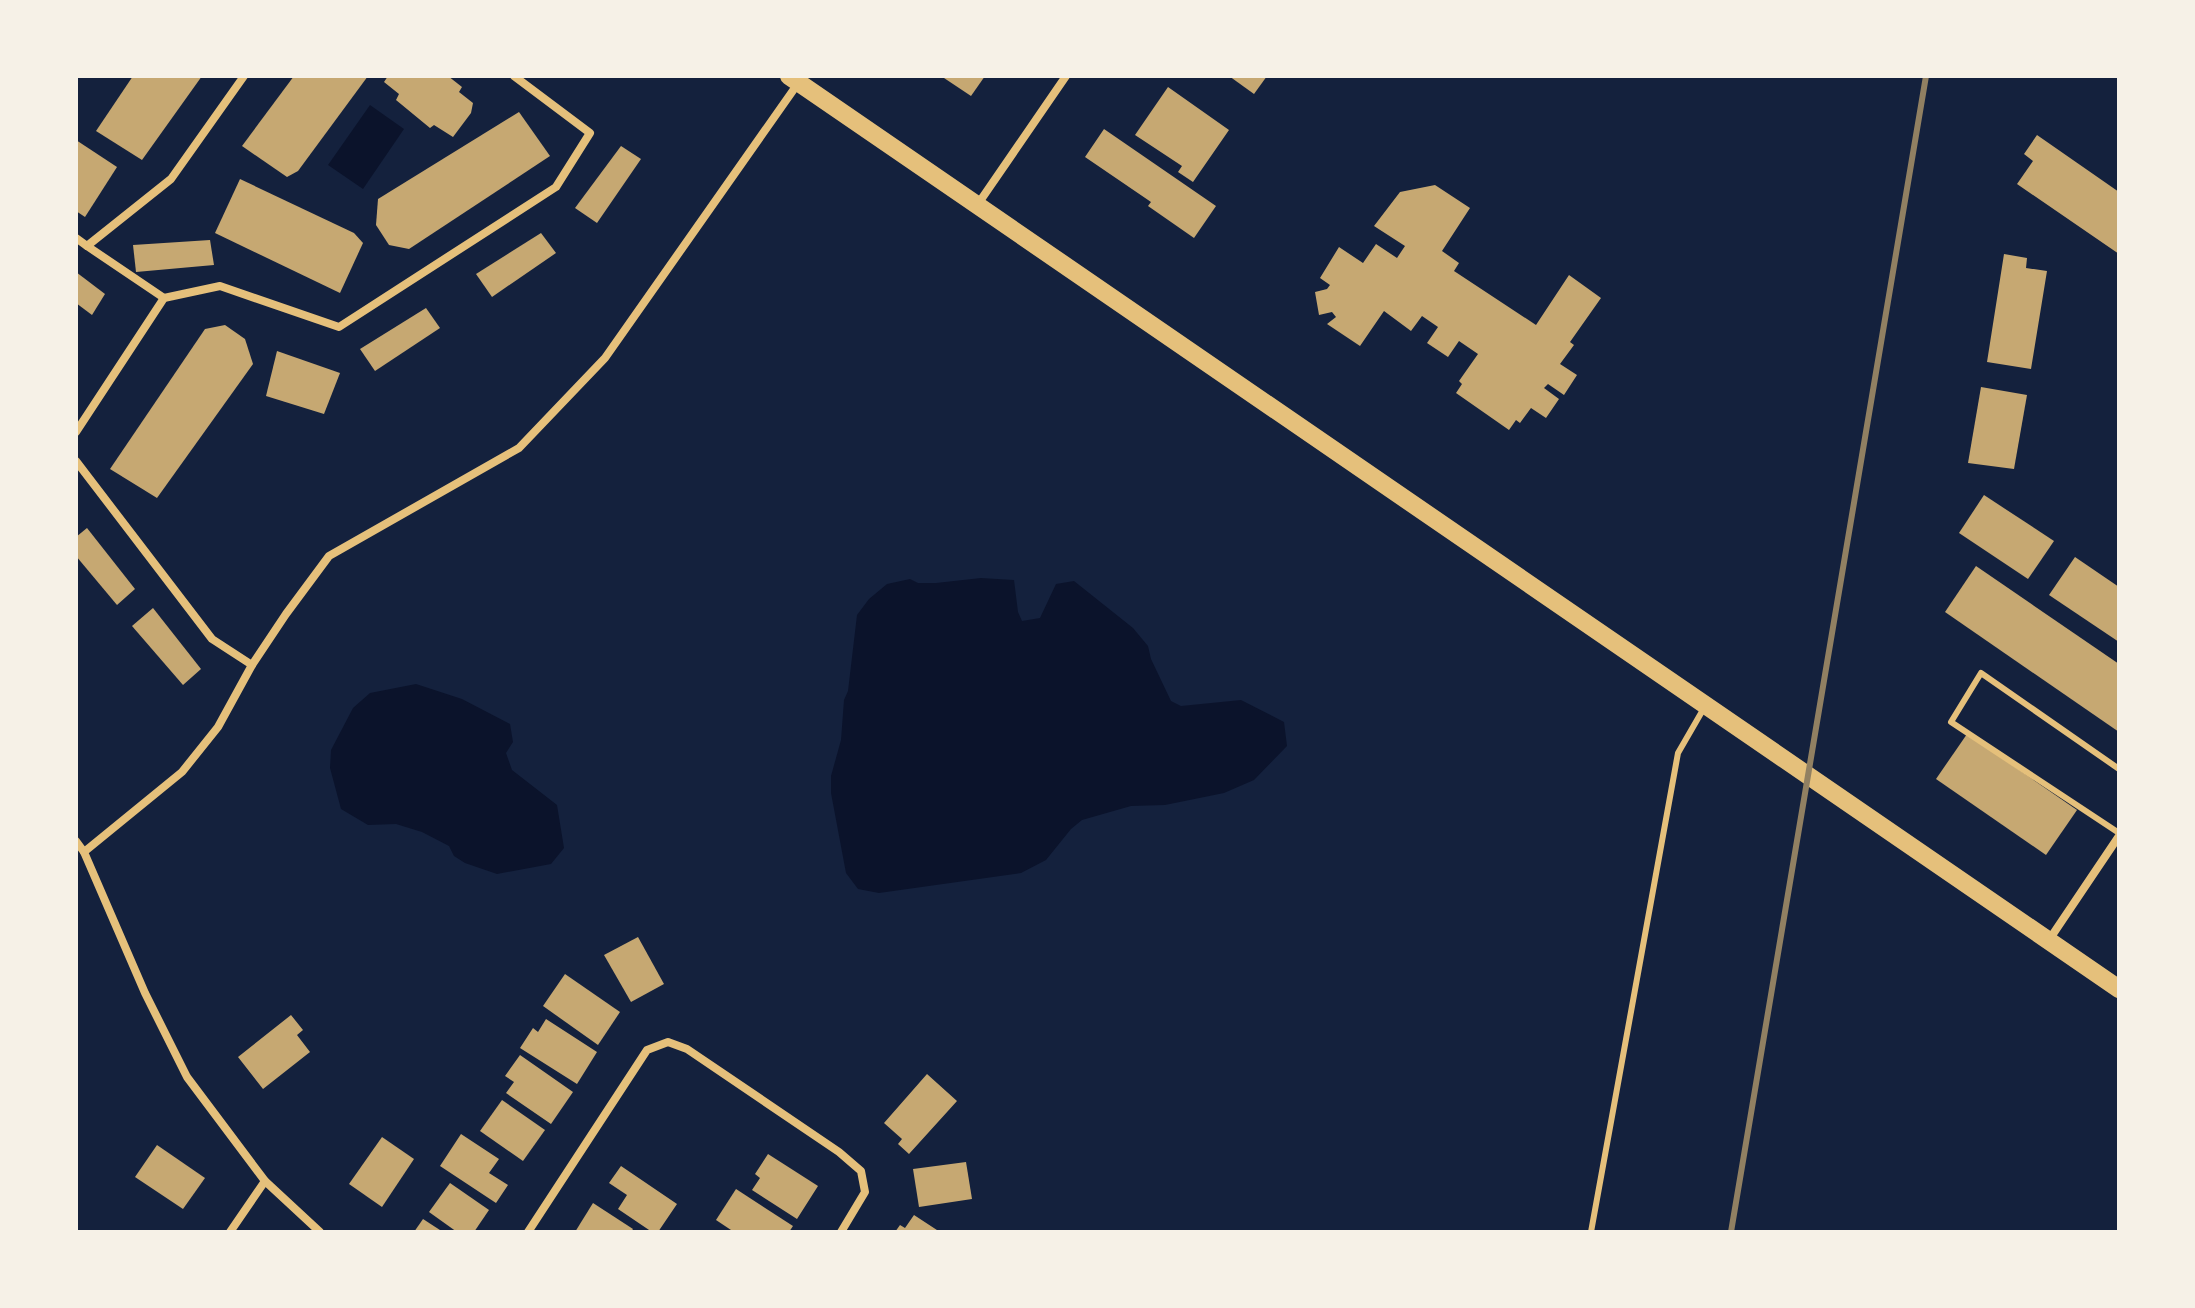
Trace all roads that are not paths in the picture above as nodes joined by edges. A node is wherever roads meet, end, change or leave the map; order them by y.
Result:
1 (244, 76) edge
2 (514, 76) edge
3 (1066, 76) edge
4 (794, 79) edge
5 (978, 205) junction
6 (76, 238) edge
7 (87, 246) junction
8 (164, 298) junction
9 (76, 432) edge
10 (76, 461) edge
11 (252, 665) junction
12 (1705, 705) junction
13 (2119, 769) edge
14 (2119, 834) edge
15 (76, 841) edge
16 (84, 852) junction
17 (2048, 941) junction
18 (2119, 989) edge
19 (265, 1181) junction
20 (230, 1232) edge
21 (320, 1232) edge
22 (528, 1232) edge
23 (841, 1232) edge
24 (1591, 1232) edge

1 - 7 street
2 - 8 street
3 - 5 street
4 - 5 main road
4 - 11 street
5 - 12 main road
6 - 7 street
7 - 8 street
8 - 9 street
10 - 11 street
11 - 16 street
12 - 17 main road
12 - 24 lane
13 - 14 lane
14 - 17 street
15 - 16 street
16 - 19 street
17 - 18 main road
19 - 20 street
19 - 21 street
22 - 23 street

